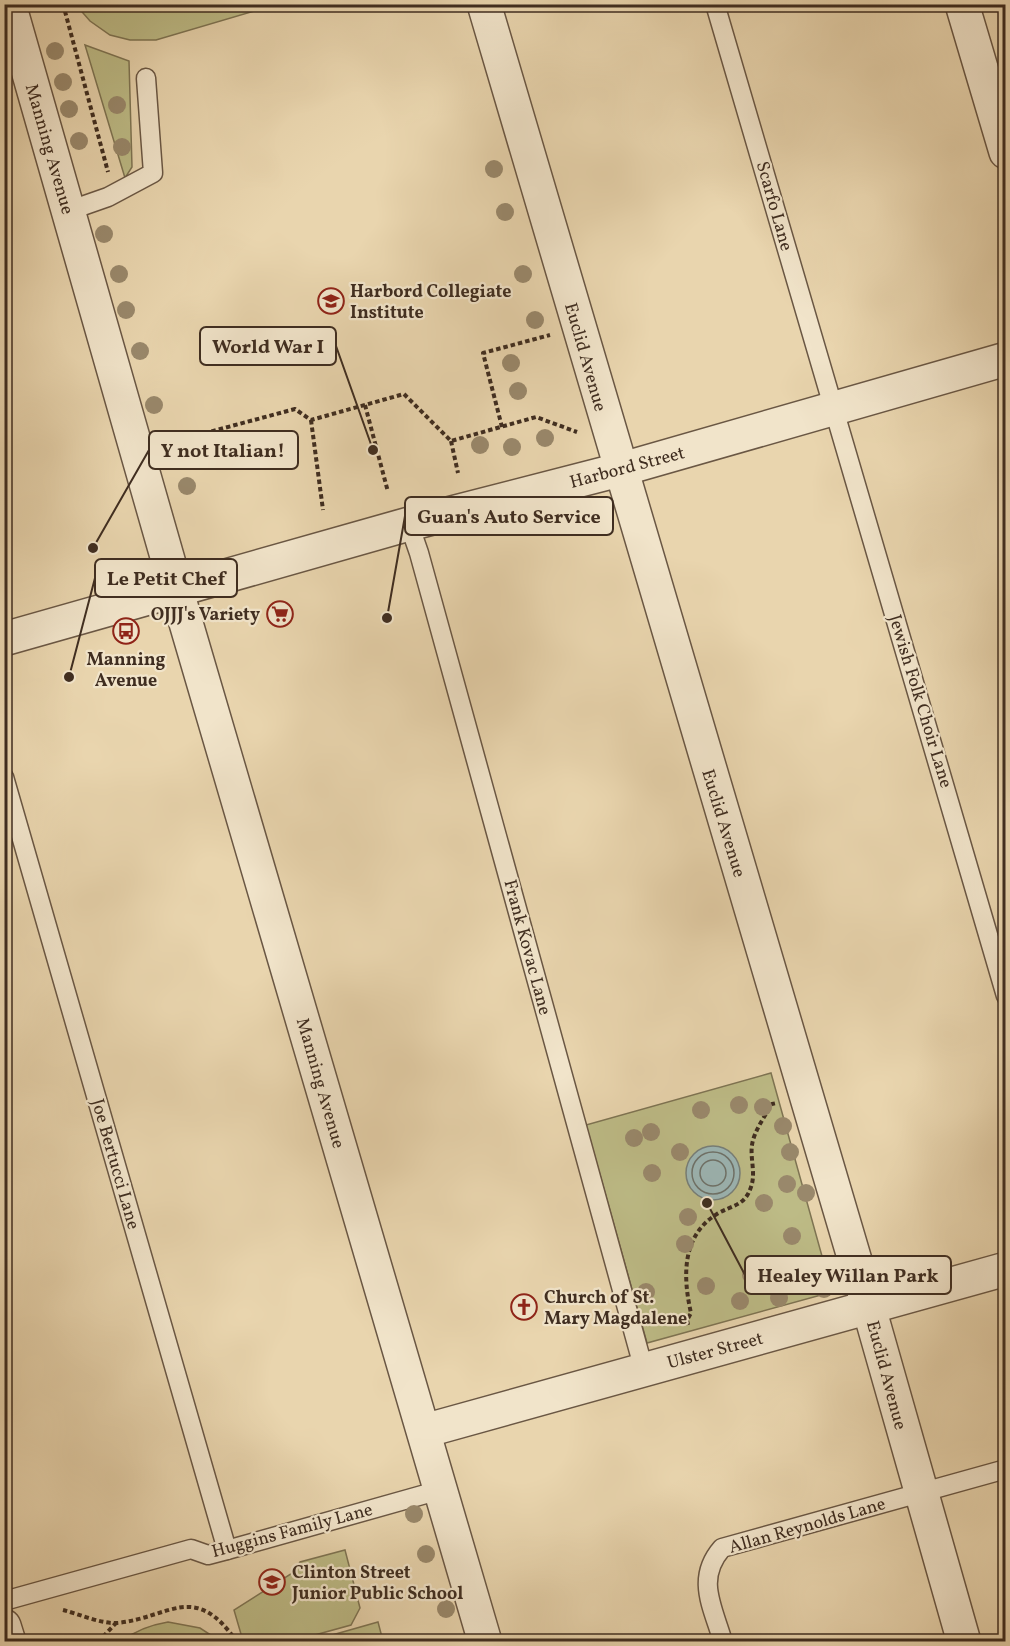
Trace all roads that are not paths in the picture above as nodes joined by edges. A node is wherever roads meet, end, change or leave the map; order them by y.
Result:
1 (9, 4) edge
2 (484, 4) edge
3 (715, 4) edge
4 (962, 4) edge
5 (146, 78) dead end
6 (1005, 152) edge
7 (68, 211) junction
8 (1005, 358) edge
9 (834, 408) junction
10 (619, 470) junction
11 (409, 524) junction
12 (176, 590) junction
13 (4, 639) edge
14 (4, 777) edge
15 (1005, 996) edge
16 (1005, 1269) edge
17 (869, 1308) junction
18 (644, 1370) junction
19 (424, 1431) junction
20 (1005, 1469) edge
21 (440, 1490) junction
22 (920, 1493) junction
23 (228, 1550) junction
24 (4, 1601) edge
25 (4, 1626) edge
26 (9, 1641) edge
27 (485, 1641) edge
28 (723, 1641) edge
29 (963, 1641) edge

1 - 7 street, Manning Avenue
2 - 10 street, Euclid Avenue
3 - 9 lane, Scarfo Lane
4 - 6 street
5 - 7 lane
7 - 12 street, Manning Avenue
8 - 9 street, Harbord Street
9 - 10 street, Harbord Street
9 - 15 lane, Jewish Folk Choir Lane
10 - 11 street, Harbord Street
10 - 17 street, Euclid Avenue
11 - 12 street, Harbord Street
11 - 18 lane, Frank Kovac Lane
12 - 13 street, Harbord Street
12 - 19 street, Manning Avenue
14 - 23 lane, Joe Bertucci Lane
16 - 17 street, Ulster Street
17 - 18 street, Ulster Street
17 - 22 street, Euclid Avenue
18 - 19 street, Ulster Street
19 - 21 street, Manning Avenue
20 - 22 lane, Allan Reynolds Lane
21 - 23 lane, Huggins Family Lane
21 - 27 street, Manning Avenue
22 - 28 lane, Allan Reynolds Lane
22 - 29 street, Euclid Avenue
23 - 24 lane, Huggins Family Lane
25 - 26 street

